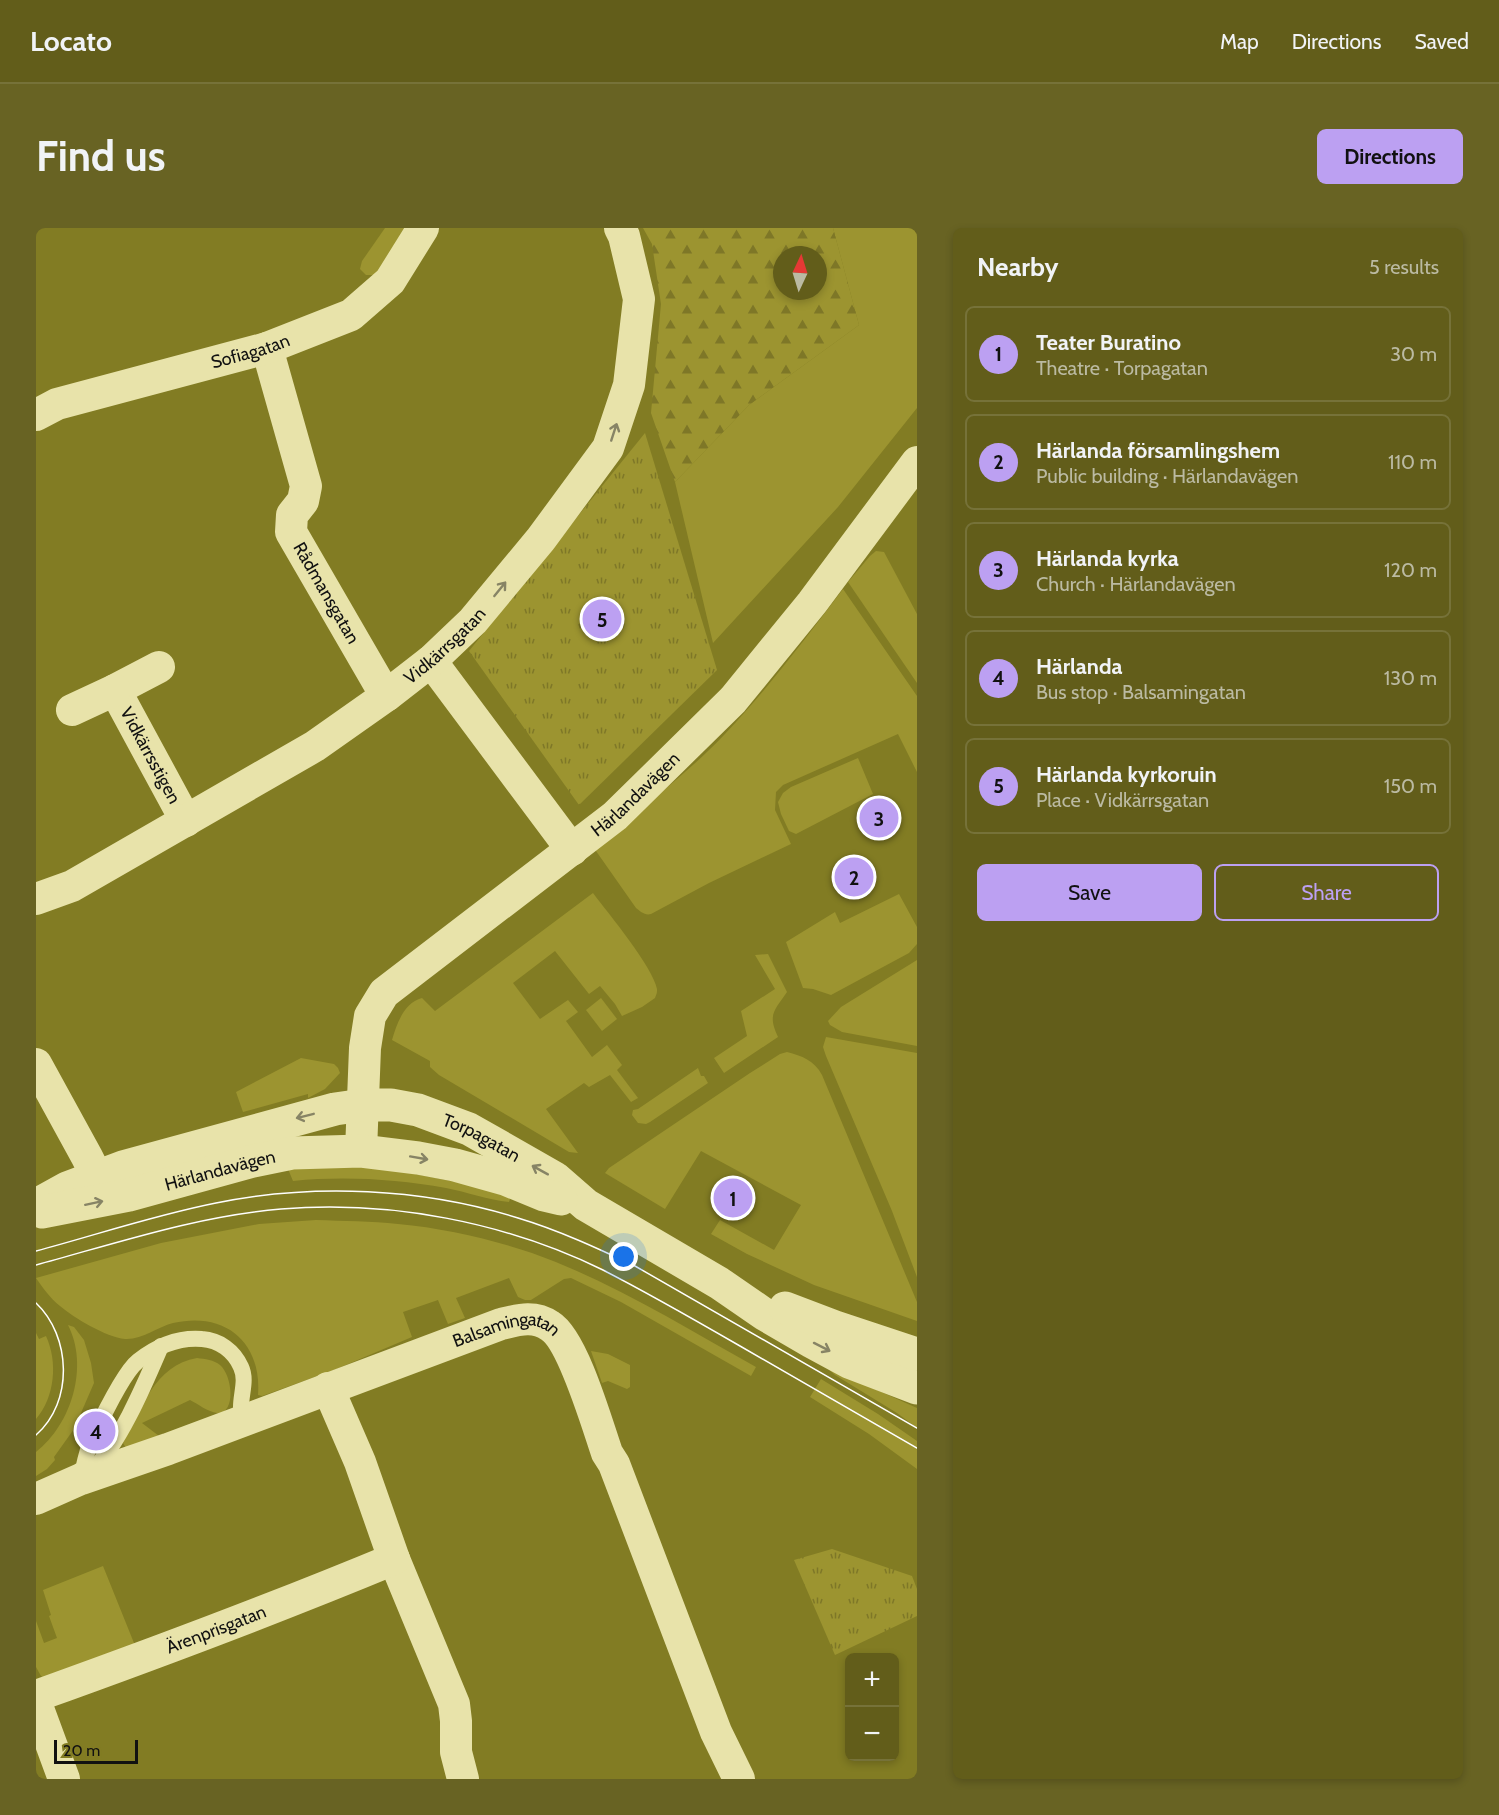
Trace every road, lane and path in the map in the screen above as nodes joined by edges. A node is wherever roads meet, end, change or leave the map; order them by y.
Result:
1 (423, 228) edge
2 (620, 228) edge
3 (267, 348) junction
4 (36, 415) edge
5 (917, 462) edge
6 (431, 661) junction
7 (159, 667) dead end
8 (115, 690) junction
9 (386, 696) junction
10 (72, 710) dead end
11 (186, 821) junction
12 (572, 850) junction
13 (36, 899) edge
14 (36, 1064) edge
15 (363, 1105) junction
16 (361, 1151) junction
17 (96, 1175) junction
18 (36, 1205) edge
19 (586, 1205) junction
20 (36, 1213) edge
21 (719, 1283) junction
22 (917, 1354) edge
23 (328, 1388) junction
24 (917, 1388) edge
25 (243, 1421) junction
26 (81, 1479) junction
27 (36, 1499) edge
28 (394, 1559) junction
29 (36, 1696) edge
30 (36, 1703) edge
31 (64, 1779) edge
32 (463, 1779) edge
33 (739, 1779) edge

1 - 3 street, Sofiagatan
6 -> 2 street, Vidkärrsgatan
3 - 4 street, Sofiagatan
3 - 9 street, Rådmansgatan
5 - 12 street, Härlandavägen
6 - 9 street, Vidkärrsgatan
6 - 12 street
7 - 8 street, Vidkärrsstigen
8 - 10 street, Vidkärrsstigen
8 - 11 street, Vidkärrsstigen
9 - 11 street, Vidkärrsgatan
11 - 13 street, Vidkärrsgatan
12 - 15 street, Härlandavägen
14 - 17 street
15 - 16 street, Härlandavägen
15 -> 17 street, Härlandavägen
19 -> 15 street, Torpagatan
16 -> 19 street, Torpagatan
20 -> 16 street, Härlandavägen
17 - 18 street, Härlandavägen
19 - 21 street, Torpagatan
21 - 22 street, Torpagatan
21 -> 24 street, Torpagatan
23 - 25 street, Balsamingatan
23 - 28 street
23 - 33 street, Balsamingatan
25 - 26 street, Balsamingatan
25 - 26 lane
26 - 27 street, Balsamingatan
28 - 29 street, Ärenprisgatan
28 - 32 street
30 - 31 street

